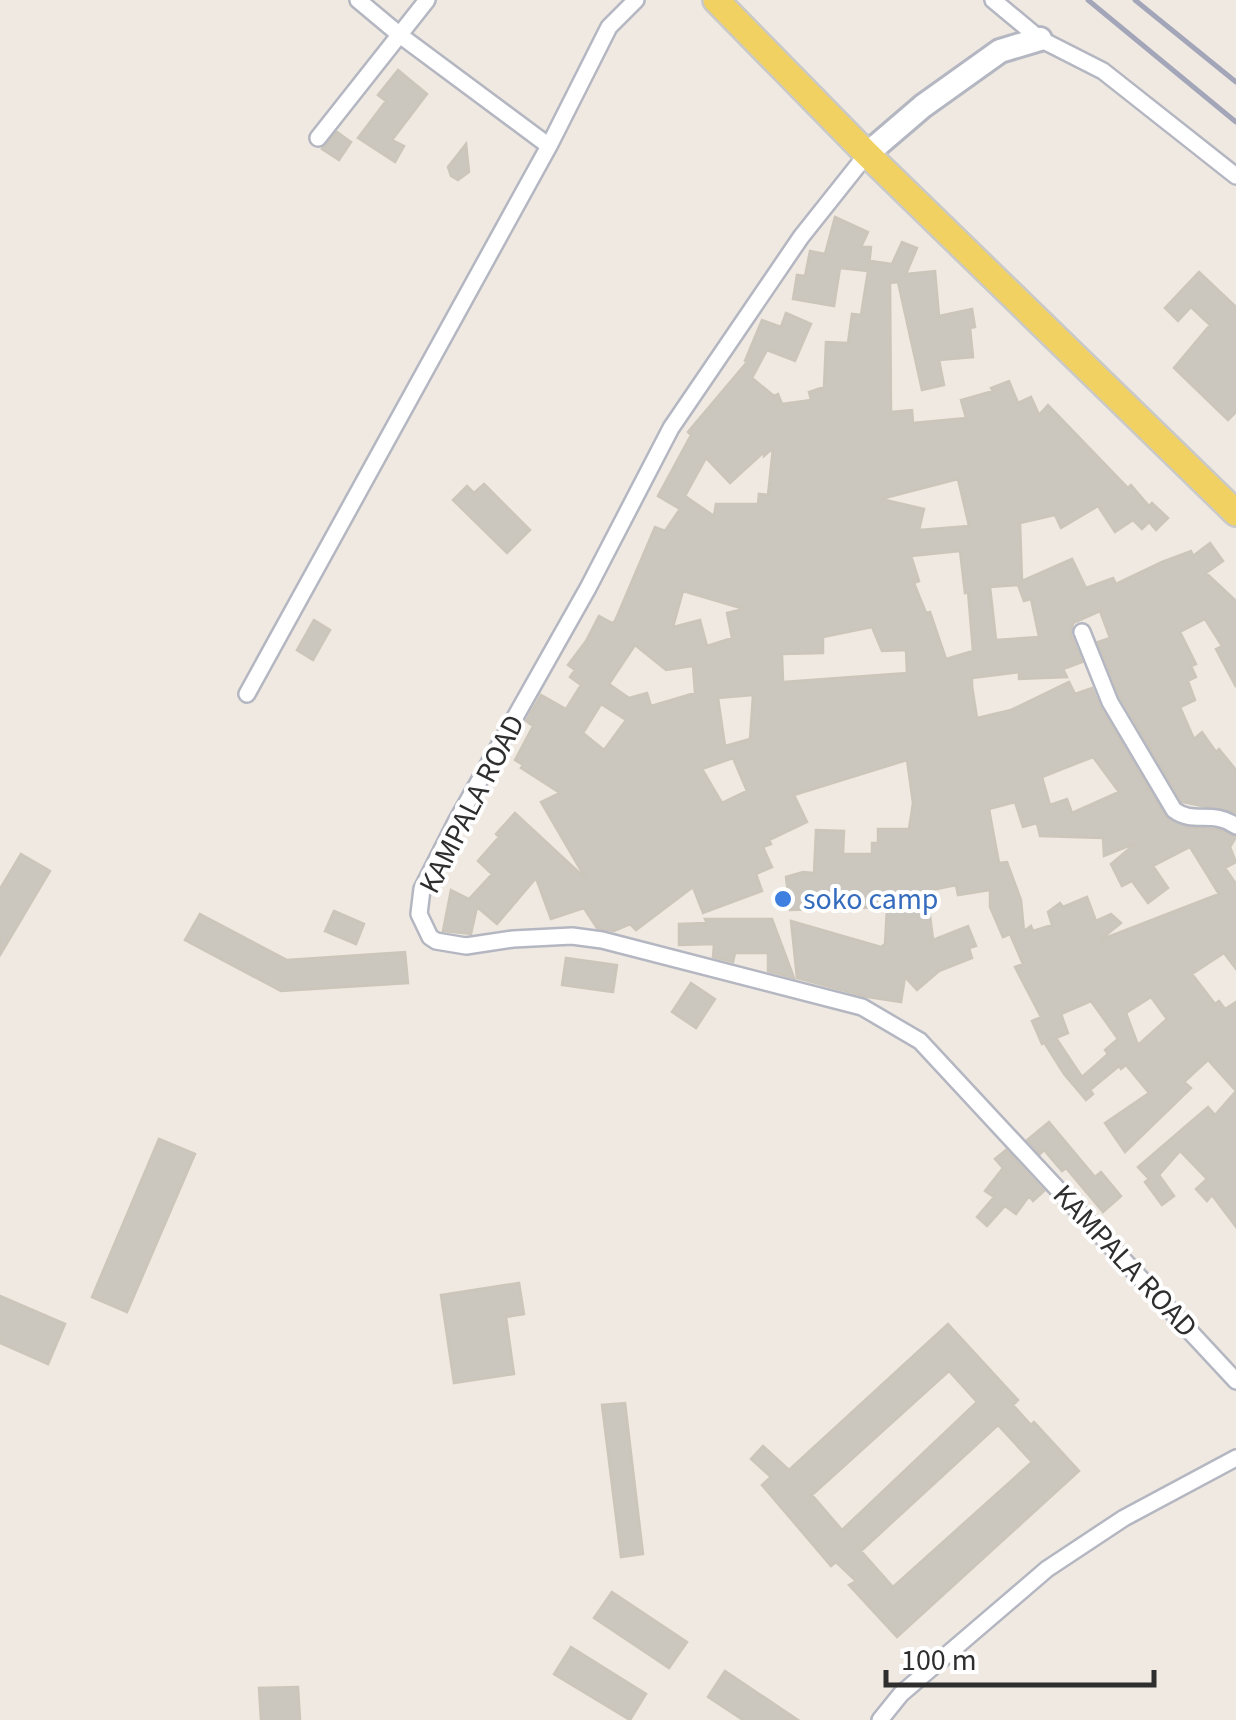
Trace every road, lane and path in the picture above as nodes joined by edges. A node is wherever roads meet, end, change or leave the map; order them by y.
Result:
1 (358, 0) edge
2 (427, 0) edge
3 (636, 0) edge
4 (716, 0) edge
5 (993, 0) edge
6 (401, 36) junction
7 (1040, 39) junction
8 (318, 138) dead end
9 (548, 146) junction
10 (867, 154) junction
11 (1236, 176) edge
12 (1236, 512) edge
13 (1082, 632) dead end
14 (247, 694) dead end
15 (1236, 826) edge
16 (1236, 1381) edge
17 (1236, 1458) edge
18 (880, 1720) edge

1 - 6 street
2 - 6 street
3 - 9 street
4 - 10 main road
5 - 7 street
6 - 8 street
6 - 9 street
7 - 10 street
7 - 11 street
9 - 14 street
10 - 12 main road
10 - 16 street, KAMPALA ROAD
13 - 15 street
17 - 18 street

